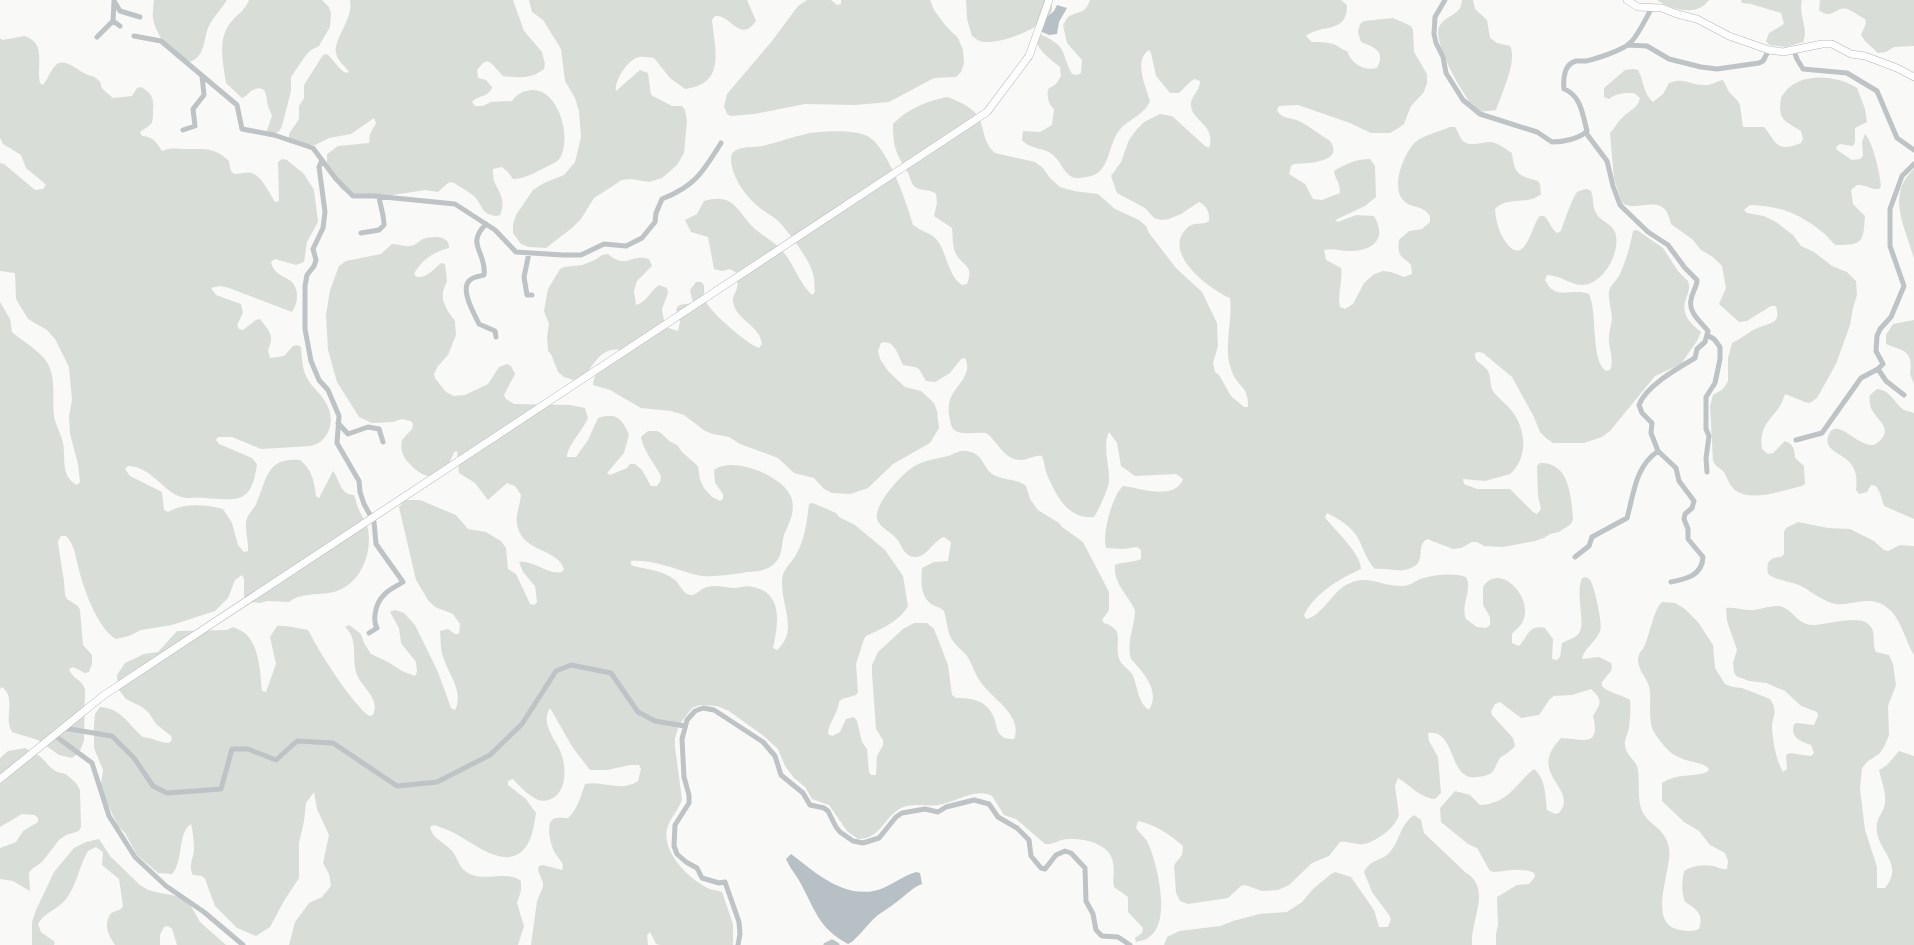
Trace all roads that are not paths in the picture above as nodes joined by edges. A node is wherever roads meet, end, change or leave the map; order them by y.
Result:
1 (1049, 0) edge
2 (1445, 0) edge
3 (1628, 0) edge
4 (1652, 7) junction
5 (140, 17) dead end
6 (113, 21) junction
7 (120, 26) dead end
8 (134, 36) dead end
9 (97, 37) dead end
10 (1628, 45) junction
11 (1769, 50) junction
12 (1794, 51) junction
13 (202, 76) junction
14 (1914, 77) edge
15 (183, 130) dead end
16 (1586, 133) junction
17 (721, 143) dead end
18 (1914, 150) edge
19 (322, 160) junction
20 (1914, 164) edge
21 (379, 196) junction
22 (486, 224) junction
23 (361, 233) dead end
24 (529, 254) junction
25 (532, 295) dead end
26 (1707, 335) junction
27 (496, 338) dead end
28 (1878, 369) junction
29 (1904, 395) dead end
30 (338, 423) junction
31 (1796, 440) dead end
32 (383, 442) dead end
33 (1658, 451) junction
34 (1707, 472) dead end
35 (372, 518) junction
36 (1575, 557) dead end
37 (1671, 582) dead end
38 (369, 633) dead end
39 (685, 726) junction
40 (63, 728) junction
41 (54, 735) junction
42 (0, 779) edge
43 (243, 945) edge
44 (738, 945) edge
45 (826, 945) edge
46 (837, 945) edge
47 (1130, 945) edge

1 - 35 street
2 - 16 street
3 - 4 street
4 - 10 street
4 - 11 street
5 - 6 street
6 - 7 street
6 - 9 street
8 - 13 street
10 - 11 street
10 - 16 street
11 - 12 street
12 - 14 street
12 - 18 street
13 - 15 street
13 - 19 street
16 - 26 street
17 - 24 street
19 - 21 street
19 - 30 street
20 - 28 street
21 - 22 street
21 - 23 street
22 - 24 street
22 - 27 street
24 - 25 street
26 - 33 street
26 - 34 street
28 - 29 street
28 - 31 street
30 - 32 street
30 - 35 street
33 - 36 street
33 - 37 street
35 - 38 street
35 - 40 street
39 - 40 street
39 - 44 street
39 - 47 street
40 - 41 street
41 - 42 street
41 - 43 street
45 - 46 street

